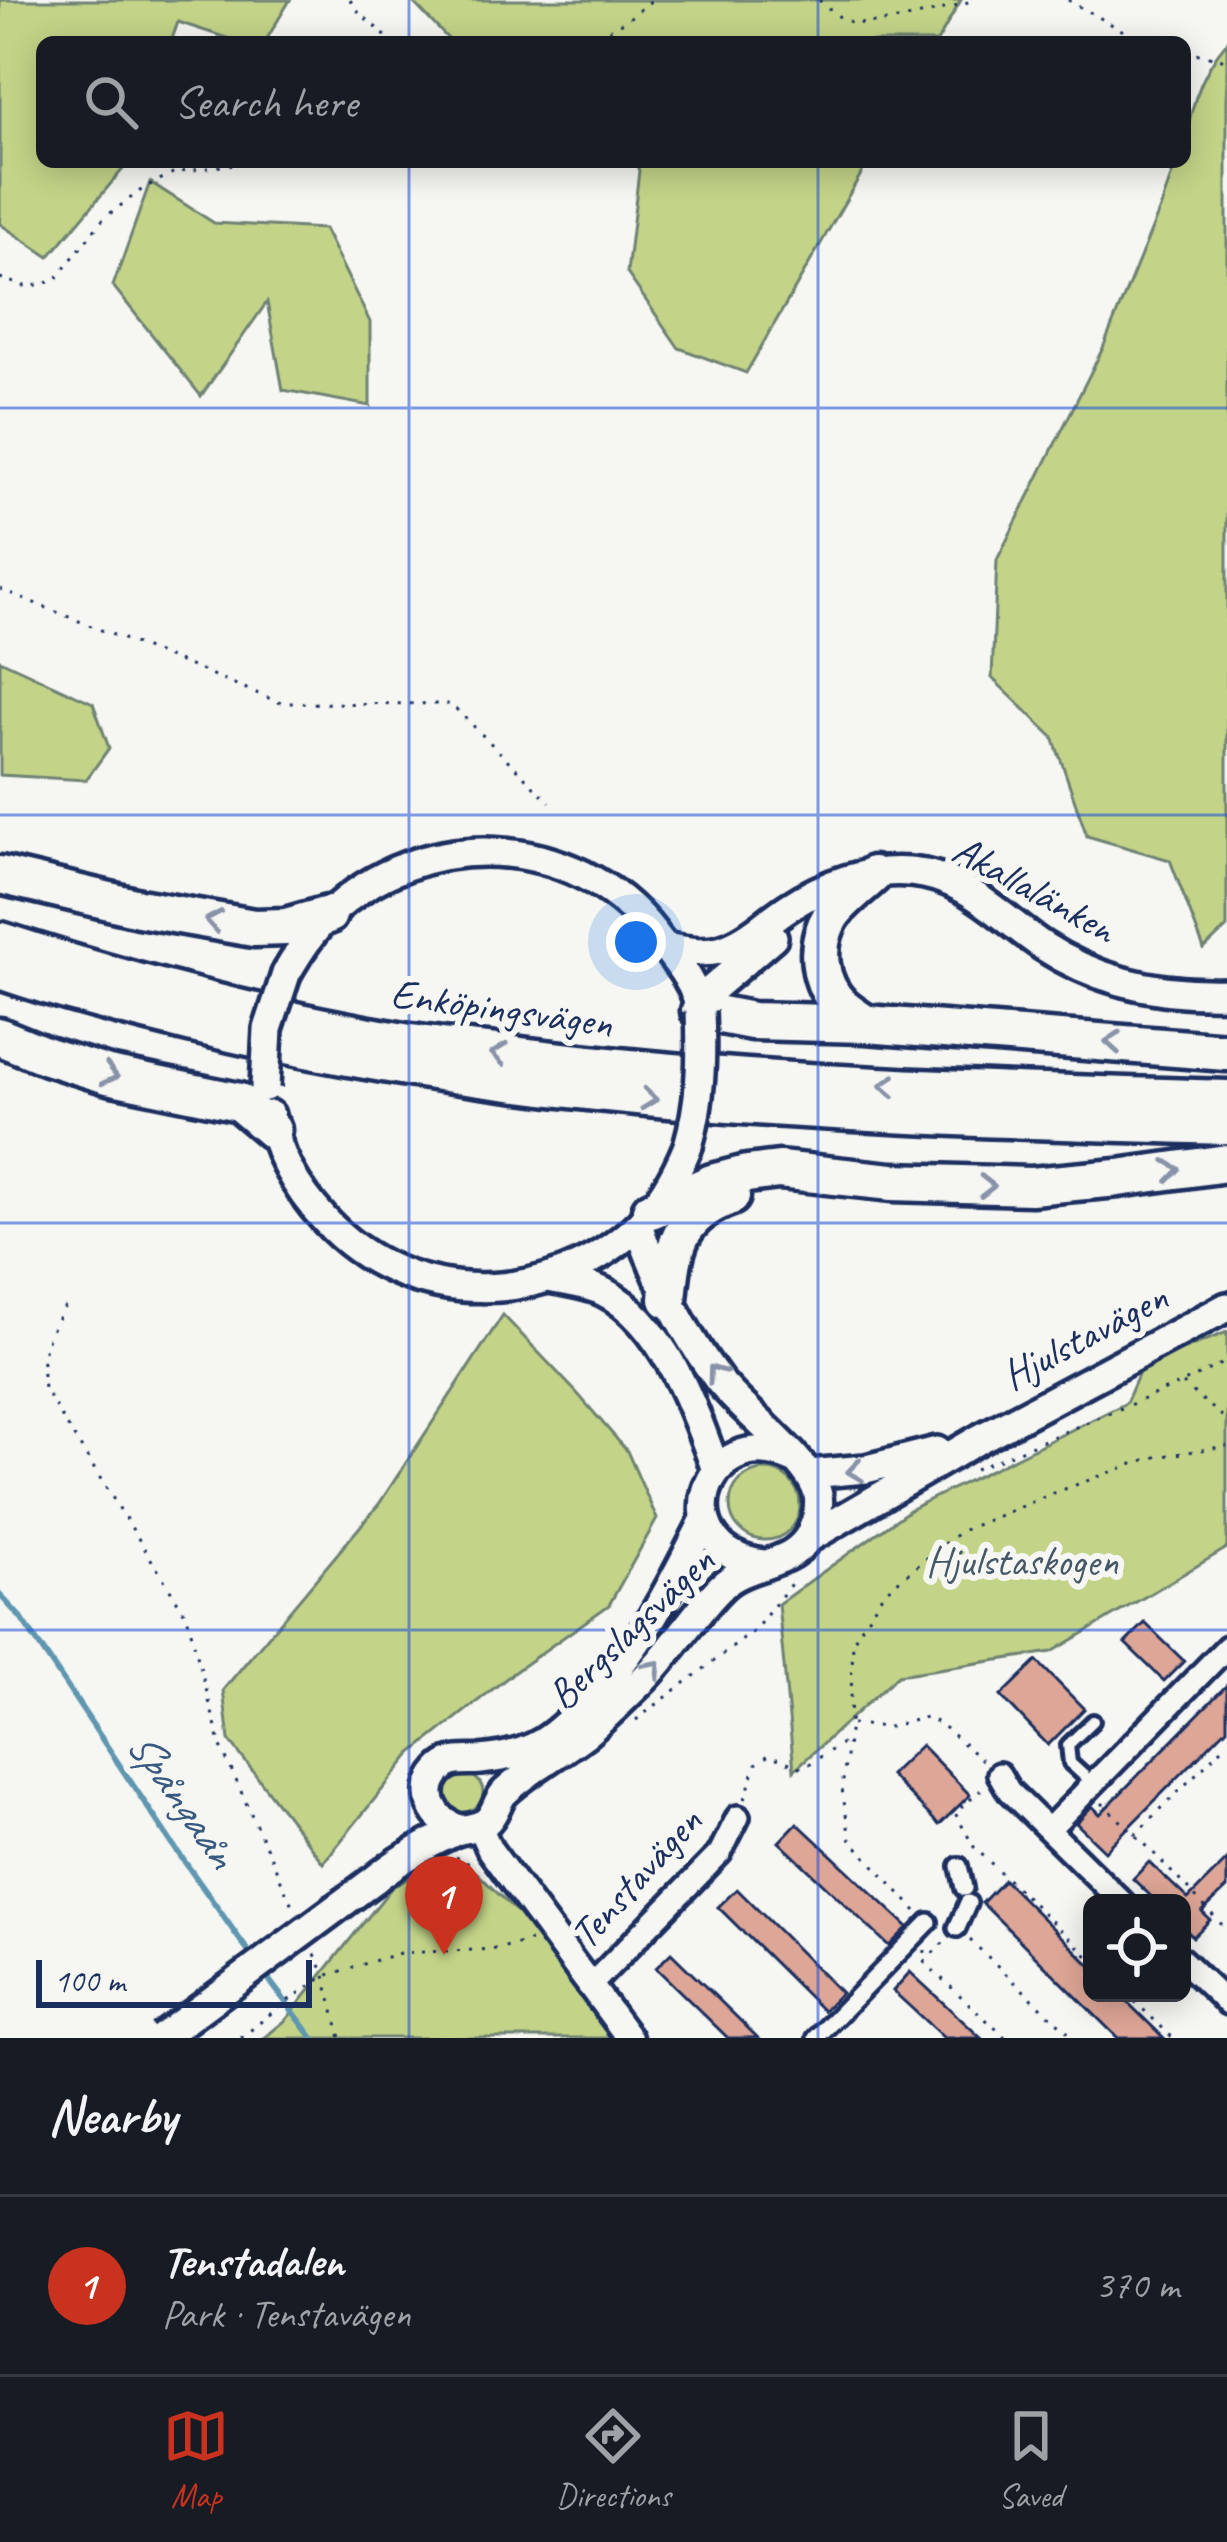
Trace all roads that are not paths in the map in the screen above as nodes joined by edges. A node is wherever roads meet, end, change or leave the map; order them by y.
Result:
1 (0, 875) edge
2 (873, 875) junction
3 (328, 915) junction
4 (0, 941) edge
5 (664, 947) junction
6 (0, 970) edge
7 (1227, 993) edge
8 (699, 1006) junction
9 (866, 1024) junction
10 (0, 1036) edge
11 (1227, 1052) edge
12 (1227, 1099) edge
13 (1004, 1106) junction
14 (1227, 1126) edge
15 (272, 1130) junction
16 (1227, 1163) edge
17 (828, 1178) junction
18 (644, 1217) junction
19 (550, 1278) junction
20 (668, 1299) junction
21 (1227, 1307) edge
22 (981, 1438) junction
23 (801, 1466) junction
24 (716, 1470) junction
25 (705, 1520) junction
26 (809, 1538) junction
27 (763, 1564) junction
28 (1227, 1647) edge
29 (1093, 1721) dead end
30 (477, 1761) junction
31 (999, 1774) road end
32 (1090, 1787) junction
33 (500, 1797) junction
34 (433, 1808) junction
35 (738, 1817) road end
36 (469, 1827) junction
37 (1049, 1829) junction
38 (399, 1859) junction
39 (959, 1866) dead end
40 (1114, 1894) edge
41 (929, 1922) road end
42 (957, 1928) road end
43 (1191, 1969) edge
44 (589, 1987) junction
45 (1227, 2003) edge
46 (161, 2038) edge
47 (629, 2038) edge
48 (816, 2038) edge

3 -> 1 highway
2 - 5 main road, Akallalänken
2 - 7 main road, Akallalänken
2 - 8 main road, Akallalänken
2 - 9 highway
3 - 5 main road
3 - 15 main road, bridge
13 -> 4 highway, Enköpingsvägen
5 - 8 main road
6 -> 13 highway, Enköpingsvägen
8 - 9 highway
8 - 18 main road, bridge
11 -> 9 highway
10 -> 15 highway
12 - 13 highway
13 - 14 highway
15 - 19 main road
17 -> 16 highway
17 - 18 highway
17 - 20 highway
18 - 19 main road
18 - 20 main road
19 - 24 main road
23 -> 20 main road
21 - 22 main road, Hjulstavägen
22 -> 23 main road, Hjulstavägen
22 - 26 main road, Hjulstavägen
23 - 24 main road
23 - 26 main road
24 - 25 main road, Bergslagsvägen
25 - 27 main road, Bergslagsvägen
25 - 30 main road, Bergslagsvägen
26 - 27 main road, Bergslagsvägen
33 -> 27 main road, Bergslagsvägen
28 - 32 street
29 - 32 lane
30 - 33 main road
30 - 34 main road, Bergslagsvägen
31 - 37 street
32 - 37 street
33 - 36 main road, Bergslagsvägen
34 - 36 main road
34 - 38 main road, Bergslagsvägen
35 - 44 street, Tenstavägen
36 - 38 main road, Bergslagsvägen
36 - 44 street, Tenstavägen
37 - 40 street
38 - 46 main road, Bergslagsvägen, bridge
39 - 42 street
41 - 48 street
43 - 45 street
44 - 47 street, Tenstavägen

